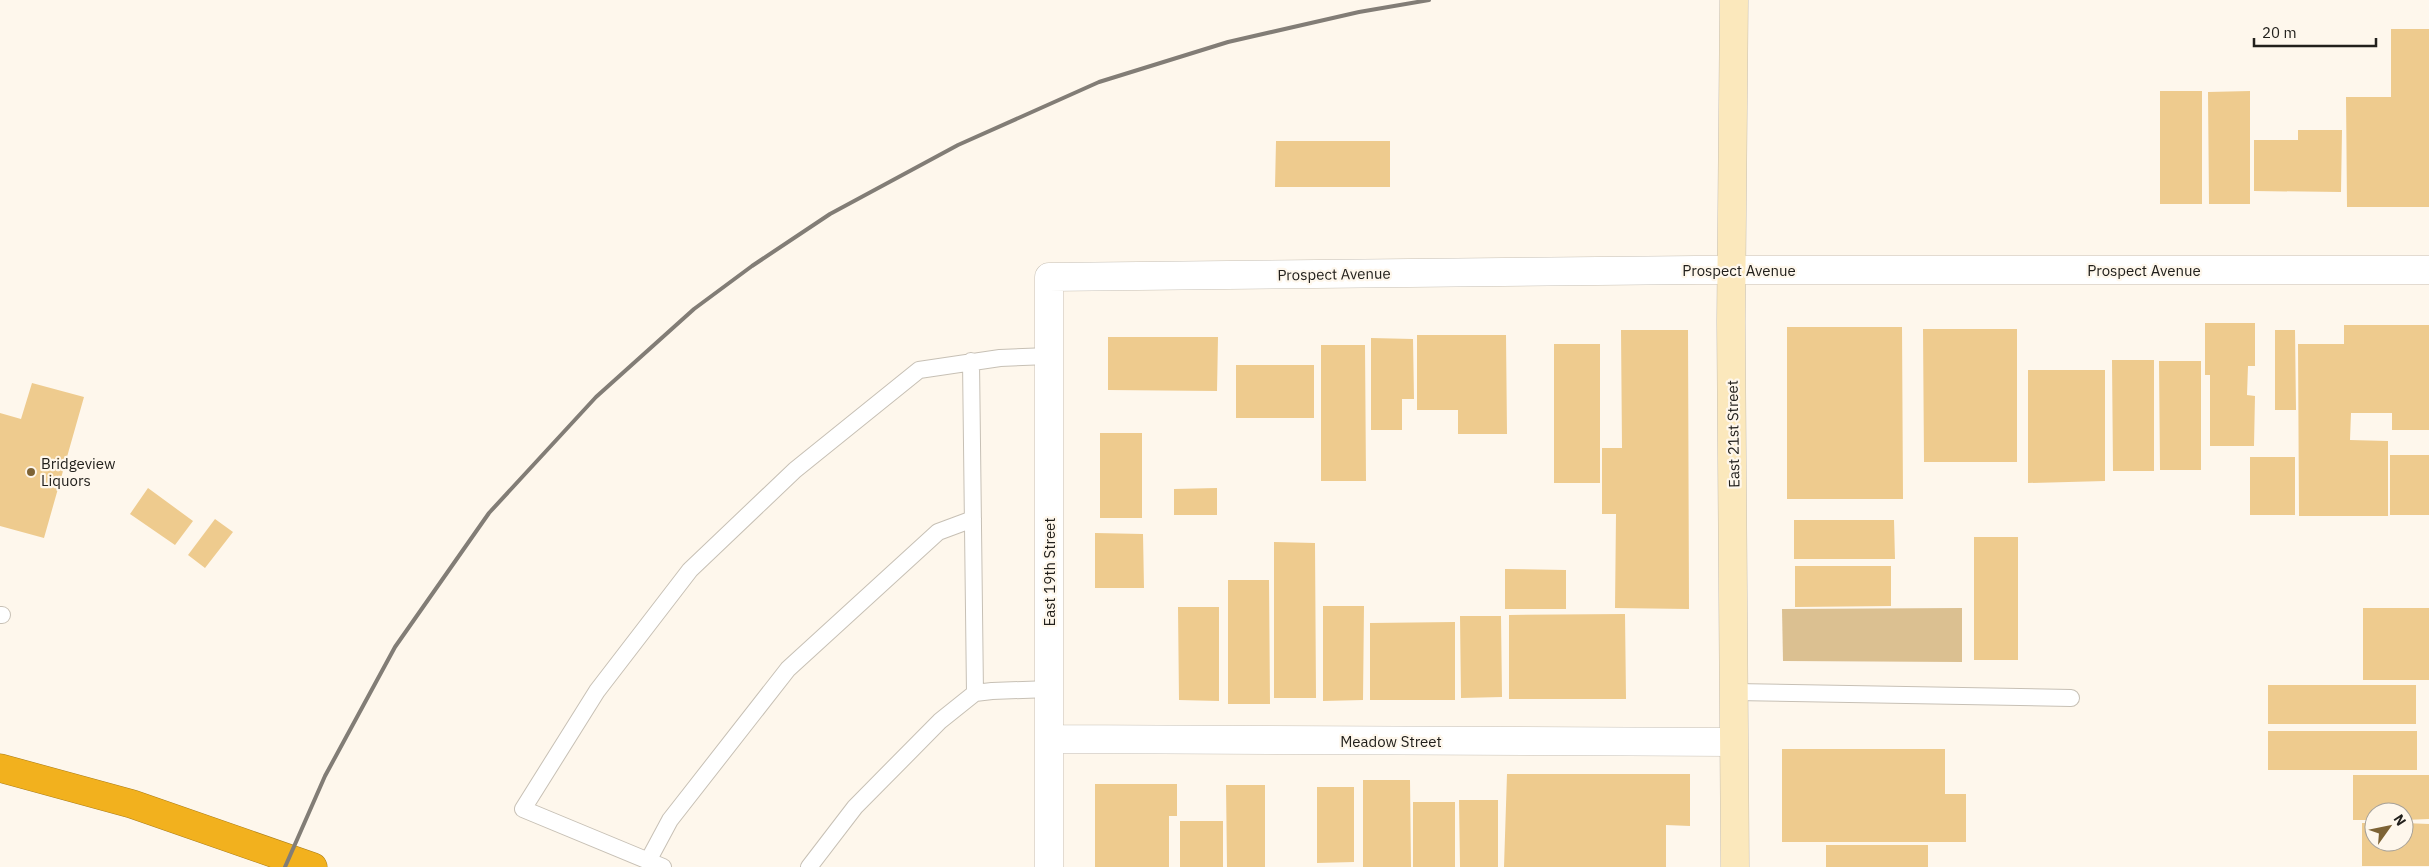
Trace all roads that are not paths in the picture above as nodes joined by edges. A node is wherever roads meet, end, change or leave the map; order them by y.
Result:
1 (1734, 0) edge
2 (1732, 270) junction
3 (2429, 270) edge
4 (1049, 278) joint
5 (1049, 356) junction
6 (971, 361) junction
7 (973, 519) junction
8 (1050, 689) junction
9 (1735, 692) junction
10 (975, 694) junction
11 (2071, 698) dead end
12 (1050, 739) junction
13 (1733, 742) junction
14 (0, 768) edge
15 (655, 864) edge
16 (313, 867) edge
17 (809, 867) edge
18 (1049, 867) edge
19 (1734, 867) edge

1 - 2 street, East 21st Street
2 - 3 street, Prospect Avenue
2 - 4 street, Prospect Avenue
2 - 9 street, East 21st Street
4 - 5 street, East 19th Street
5 - 6 lane
5 - 8 street, East 19th Street
6 - 7 lane
6 - 15 lane
7 - 10 lane
7 - 15 lane
8 - 10 lane
8 - 12 street, East 19th Street
9 - 11 lane
9 - 13 street, East 21st Street
10 - 17 lane
12 - 13 street, Meadow Street
12 - 18 street, East 19th Street
13 - 19 street, East 21st Street
14 - 16 highway

